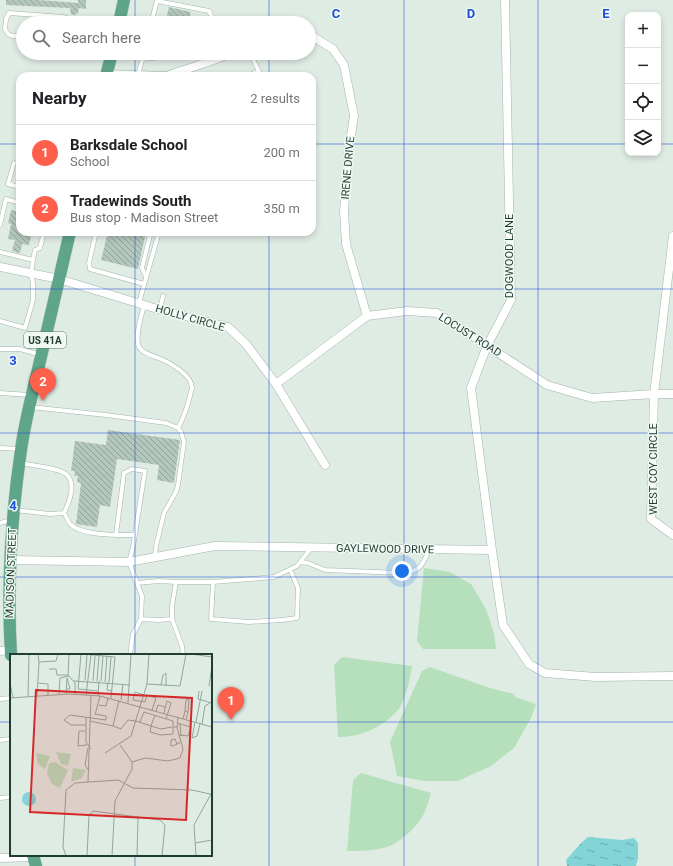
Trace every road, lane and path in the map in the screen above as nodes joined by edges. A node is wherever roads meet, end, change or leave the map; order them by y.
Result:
1 (124, 0) edge
2 (504, 0) edge
3 (52, 16) edge
4 (121, 16) edge
5 (153, 16) edge
6 (211, 16) edge
7 (16, 36) edge
8 (316, 39) edge
9 (110, 60) edge
10 (142, 60) edge
11 (213, 60) edge
12 (253, 60) edge
13 (208, 62) joint
14 (258, 70) joint
15 (108, 72) edge
16 (139, 72) edge
17 (178, 72) edge
18 (254, 72) edge
19 (14, 162) dead end
20 (16, 186) edge
21 (16, 202) edge
22 (0, 225) edge
23 (43, 236) edge
24 (69, 236) edge
25 (95, 236) edge
26 (150, 236) edge
27 (158, 236) edge
28 (673, 236) edge
29 (0, 252) edge
30 (33, 260) junction
31 (671, 266) edge
32 (0, 267) edge
33 (31, 274) junction
34 (146, 278) junction
35 (59, 279) junction
36 (144, 284) junction
37 (163, 296) dead end
38 (141, 304) junction
39 (160, 309) junction
40 (367, 316) junction
41 (0, 321) edge
42 (488, 346) junction
43 (0, 349) edge
44 (41, 355) junction
45 (276, 384) junction
46 (0, 393) edge
47 (654, 394) junction
48 (673, 394) edge
49 (31, 401) junction
50 (178, 428) junction
51 (0, 448) edge
52 (21, 449) junction
53 (19, 463) junction
54 (326, 465) dead end
55 (64, 513) junction
56 (14, 515) junction
57 (0, 523) edge
58 (116, 534) junction
59 (673, 535) edge
60 (134, 536) junction
61 (311, 548) junction
62 (429, 549) junction
63 (492, 550) junction
64 (155, 557) junction
65 (11, 560) junction
66 (129, 562) junction
67 (300, 562) junction
68 (290, 569) junction
69 (176, 582) junction
70 (213, 582) junction
71 (137, 583) junction
72 (141, 619) junction
73 (172, 619) junction
74 (7, 652) edge
75 (130, 654) edge
76 (183, 654) edge
77 (673, 676) edge
78 (10, 698) edge
79 (0, 699) edge
80 (10, 738) edge
81 (0, 740) edge
82 (10, 797) edge
83 (0, 798) edge
84 (0, 858) edge
85 (34, 859) edge

1 - 4 main road
2 - 42 street, DOGWOOD LANE
3 - 7 lane
5 - 6 lane
8 - 40 street, IRENE DRIVE
9 - 15 main road
10 - 16 lane
11 - 13 street
12 - 14 lane
13 - 17 street
14 - 18 lane
19 - 20 lane
21 - 22 lane
23 - 30 lane
24 - 35 main road, MADISON STREET / US 41A
25 - 36 lane
26 - 34 lane
27 - 34 lane
28 - 31 street
29 - 30 lane
30 - 33 lane
31 - 47 street
32 - 33 street, HOLLY CIRCLE
33 - 35 street, HOLLY CIRCLE
33 - 41 lane
34 - 36 lane
35 - 38 street, HOLLY CIRCLE
35 - 44 main road, MADISON STREET / US 41A
36 - 38 lane
37 - 39 lane
38 - 39 street, HOLLY CIRCLE
38 - 50 lane
39 - 45 street, HOLLY CIRCLE
40 - 42 street, LOCUST ROAD
40 - 45 street, LOCUST ROAD
42 - 47 street, LOCUST ROAD
42 - 63 street, DOGWOOD LANE
43 - 44 lane
44 - 49 main road, MADISON STREET / US 41A
45 - 54 street, HOLLY CIRCLE
46 - 49 lane
47 - 48 street, LOCUST ROAD
47 - 59 street, WEST COY CIRCLE
49 - 50 lane
49 - 52 main road, MADISON STREET / US 41A
50 - 64 lane
51 - 52 lane
52 - 53 main road, MADISON STREET / US 41A
53 - 55 lane
53 - 56 main road, MADISON STREET / US 41A
55 - 56 lane
55 - 58 lane
56 - 57 lane
56 - 65 main road, MADISON STREET / US 41A
58 - 60 lane
58 - 60 lane
60 - 66 lane
61 - 62 street, GAYLEWOOD DRIVE
61 - 64 street, GAYLEWOOD DRIVE
61 - 67 lane
62 - 63 street, GAYLEWOOD DRIVE
62 - 67 lane
63 - 77 street
64 - 66 street, GAYLEWOOD DRIVE
65 - 66 street, GAYLEWOOD DRIVE
65 - 74 main road, MADISON STREET / US 41A
66 - 71 lane
67 - 68 lane
68 - 70 lane
68 - 70 lane
69 - 70 lane
69 - 71 lane
69 - 73 lane
71 - 72 lane
72 - 73 lane
72 - 75 lane
73 - 76 lane
78 - 79 lane
80 - 81 lane
82 - 83 lane
84 - 85 street

